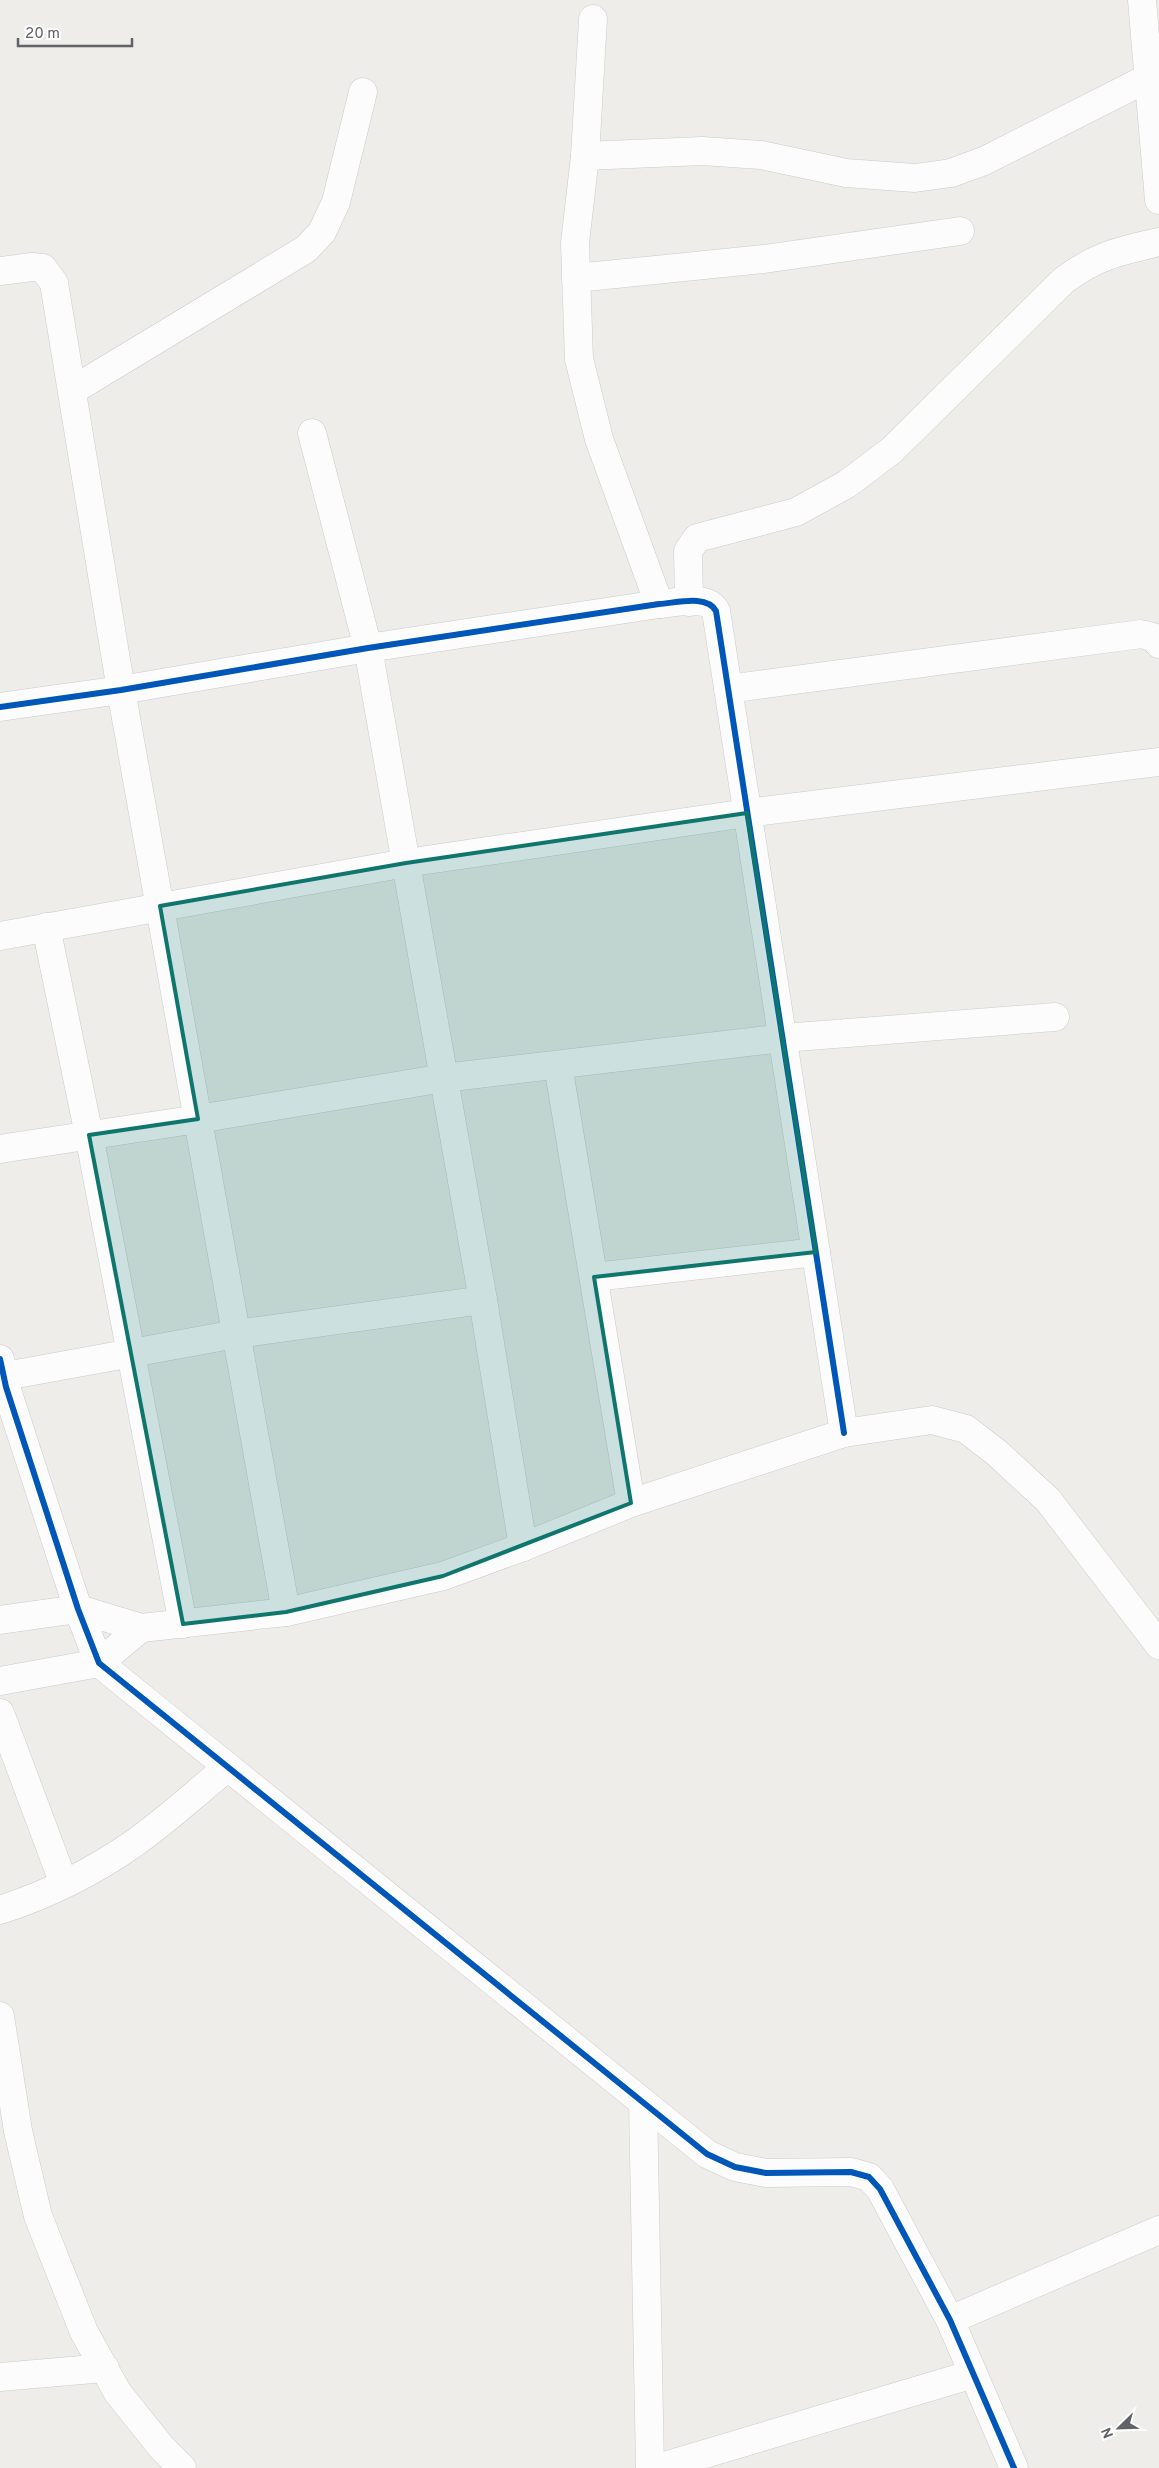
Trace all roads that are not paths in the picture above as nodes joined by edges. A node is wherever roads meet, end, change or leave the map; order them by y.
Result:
1 (1142, 0) edge
2 (593, 19) dead end
3 (1148, 78) junction
4 (363, 92) dead end
5 (585, 156) junction
6 (1159, 200) edge
7 (960, 231) dead end
8 (1159, 242) edge
9 (0, 271) edge
10 (576, 278) junction
11 (73, 390) junction
12 (312, 433) dead end
13 (689, 602) junction
14 (659, 604) junction
15 (1159, 644) edge
16 (368, 648) junction
17 (728, 689) junction
18 (121, 690) junction
19 (0, 707) edge
20 (1159, 762) edge
21 (747, 813) junction
22 (406, 863) junction
23 (160, 906) junction
24 (46, 927) junction
25 (0, 936) edge
26 (1055, 1018) dead end
27 (783, 1038) junction
28 (558, 1065) junction
29 (444, 1078) junction
30 (198, 1119) junction
31 (89, 1136) junction
32 (0, 1149) edge
33 (816, 1252) junction
34 (594, 1277) junction
35 (483, 1300) junction
36 (236, 1334) junction
37 (129, 1353) junction
38 (1, 1371) edge
39 (844, 1433) junction
40 (631, 1503) junction
41 (523, 1547) junction
42 (78, 1609) junction
43 (286, 1612) junction
44 (0, 1620) edge
45 (182, 1624) junction
46 (142, 1628) junction
47 (1159, 1645) edge
48 (100, 1663) junction
49 (0, 1681) edge
50 (0, 1713) edge
51 (228, 1767) junction
52 (64, 1884) junction
53 (0, 1910) edge
54 (0, 2016) edge
55 (643, 2102) junction
56 (1159, 2230) edge
57 (950, 2320) junction
58 (104, 2368) junction
59 (973, 2374) junction
60 (0, 2378) edge
61 (182, 2468) edge
62 (650, 2468) edge
63 (658, 2468) edge
64 (1014, 2468) edge

1 - 3 street
2 - 5 street
3 - 5 street
3 - 6 street
4 - 11 street
5 - 10 street
7 - 10 street
8 - 13 street
9 - 11 street
10 - 14 street
11 - 18 street
12 - 16 street
13 - 14 street
13 - 17 street
14 - 16 street
15 - 17 street
16 - 18 street
16 - 22 street
17 - 21 street
18 - 19 street
18 - 23 street
20 - 21 street
21 - 22 street
21 - 27 street
22 - 23 street
22 - 29 street
23 - 24 street
23 - 30 street
24 - 25 street
24 - 31 street
26 - 27 street
27 - 28 street
27 - 33 street
28 - 29 street
28 - 34 street
29 - 30 street
29 - 35 street
30 - 31 street
30 - 36 street
31 - 32 street
31 - 37 street
33 - 34 street
33 - 39 street
34 - 40 street
35 - 36 street
35 - 41 street
36 - 37 street
36 - 43 street
37 - 38 street
37 - 45 street
38 - 42 street
39 - 40 street
39 - 47 street
40 - 41 street
41 - 43 street
42 - 44 street
42 - 46 street
42 - 48 street
43 - 45 street
45 - 46 street
46 - 48 street
48 - 49 street
48 - 51 street
50 - 52 street
51 - 52 street
51 - 55 street
52 - 53 street
54 - 58 street
55 - 57 street
55 - 62 street
56 - 57 street
57 - 59 street
58 - 60 street
58 - 61 street
59 - 63 street
59 - 64 street

